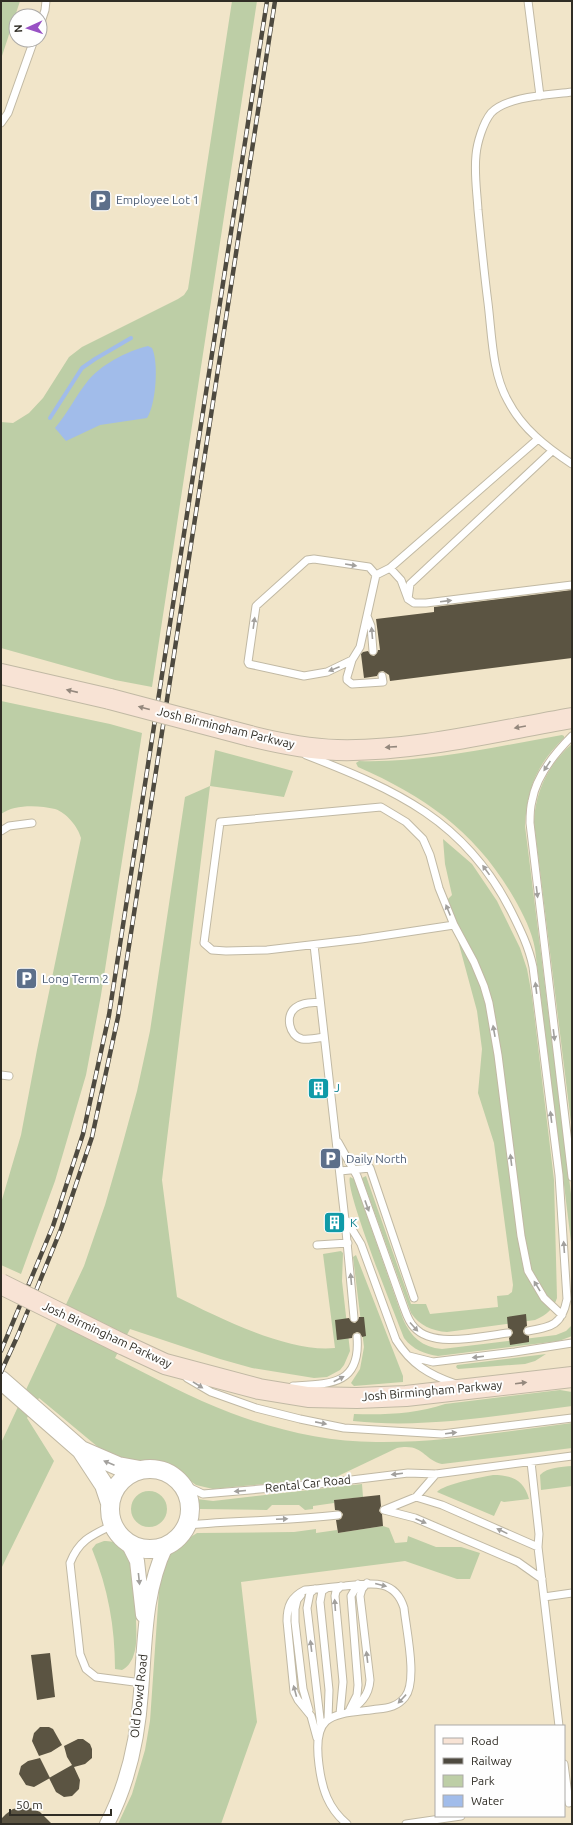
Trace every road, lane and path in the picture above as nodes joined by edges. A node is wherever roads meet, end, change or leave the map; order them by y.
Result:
1 (528, 1) edge
2 (31, 48) edge
3 (572, 92) edge
4 (540, 96) junction
5 (1, 123) edge
6 (538, 439) junction
7 (552, 451) junction
8 (572, 464) edge
9 (390, 568) junction
10 (376, 575) junction
11 (401, 580) junction
12 (410, 584) junction
13 (572, 585) edge
14 (408, 599) junction
15 (368, 616) junction
16 (373, 651) dead end
17 (352, 660) junction
18 (1, 674) edge
19 (382, 676) dead end
20 (572, 718) edge
21 (572, 736) edge
22 (270, 741) junction
23 (32, 823) dead end
24 (1, 831) edge
25 (454, 925) junction
26 (314, 945) junction
27 (320, 1002) junction
28 (324, 1037) junction
29 (1, 1075) edge
30 (9, 1076) dead end
31 (336, 1139) junction
32 (353, 1170) junction
33 (340, 1171) junction
34 (572, 1177) edge
35 (345, 1220) junction
36 (348, 1243) junction
37 (317, 1245) dead end
38 (1, 1284) edge
39 (414, 1298) dead end
40 (562, 1315) junction
41 (354, 1318) dead end
42 (528, 1331) dead end
43 (508, 1333) dead end
44 (357, 1337) dead end
45 (572, 1343) edge
46 (409, 1356) junction
47 (165, 1364) junction
48 (572, 1377) edge
49 (1, 1380) edge
50 (259, 1389) junction
51 (472, 1389) junction
52 (572, 1418) edge
53 (81, 1450) junction
54 (572, 1456) edge
55 (531, 1462) junction
56 (140, 1470) junction
57 (436, 1474) junction
58 (182, 1484) junction
59 (416, 1497) junction
60 (110, 1503) junction
61 (338, 1515) dead end
62 (113, 1525) junction
63 (187, 1525) junction
64 (128, 1543) junction
65 (166, 1546) junction
66 (538, 1547) junction
67 (542, 1579) junction
68 (367, 1583) junction
69 (358, 1584) junction
70 (341, 1586) junction
71 (327, 1588) junction
72 (315, 1589) junction
73 (572, 1593) edge
74 (544, 1597) junction
75 (145, 1635) junction
76 (142, 1683) junction
77 (343, 1713) junction
78 (328, 1719) junction
79 (559, 1725) edge
80 (321, 1727) junction
81 (317, 1738) junction
82 (565, 1774) edge
83 (568, 1803) edge
84 (454, 1817) edge
85 (107, 1824) edge
86 (347, 1824) edge
87 (406, 1824) edge

1 - 4 lane
2 - 5 lane
3 - 4 lane
4 - 6 lane
6 - 7 lane
6 - 9 lane
7 - 8 lane
7 - 12 lane
9 - 10 lane
9 - 11 lane
10 - 15 lane
17 -> 10 lane
11 - 12 lane
11 - 14 lane
12 - 14 lane
14 -> 13 lane
16 -> 15 lane
15 - 17 lane
17 - 19 lane
22 -> 18 main road, Josh Birmingham Parkway, bridge
20 -> 22 main road, Josh Birmingham Parkway
21 -> 34 lane
40 -> 22 lane
23 - 24 lane
25 - 26 lane
25 -> 26 lane
40 -> 25 lane
26 - 27 lane
27 - 28 lane
27 - 28 lane
28 - 31 lane
29 - 30 lane
31 - 32 lane
31 - 33 lane
32 - 33 lane
32 - 39 lane
32 -> 43 lane
33 - 35 lane
35 - 36 lane
35 - 46 lane
36 - 37 lane
41 -> 36 lane
38 - 47 main road, Josh Birmingham Parkway, bridge
40 - 42 lane
50 -> 44 lane
45 -> 46 lane
46 - 51 lane
47 - 50 main road, Josh Birmingham Parkway
47 -> 52 lane
51 -> 48 main road, Josh Birmingham Parkway
49 - 53 street
50 - 51 main road, Josh Birmingham Parkway
56 -> 53 street
53 - 60 street
54 - 55 lane, Rental Car Road
55 - 57 lane, Rental Car Road
55 - 66 lane
56 - 58 street
56 - 60 street
57 -> 58 lane, Rental Car Road
57 - 59 lane
58 - 63 street
66 -> 59 lane
59 -> 67 lane
60 - 62 street
63 -> 61 lane
62 - 64 street
62 - 76 lane
63 - 65 street
64 - 65 street
64 -> 75 street, Old Dowd Road
65 - 75 street, Old Dowd Road
66 - 67 lane
67 - 74 lane
68 - 69 lane
77 -> 68 lane
68 -> 77 lane
69 - 70 lane
69 - 77 lane
70 - 71 lane
77 -> 70 lane
71 - 72 lane
71 - 78 lane
80 -> 72 lane
81 -> 72 lane
73 - 74 lane
74 - 79 lane
75 - 76 street, Old Dowd Road
76 - 85 street, Old Dowd Road
77 - 78 lane
78 - 80 lane
80 - 81 lane
81 - 86 lane
82 - 83 lane
84 - 87 lane

